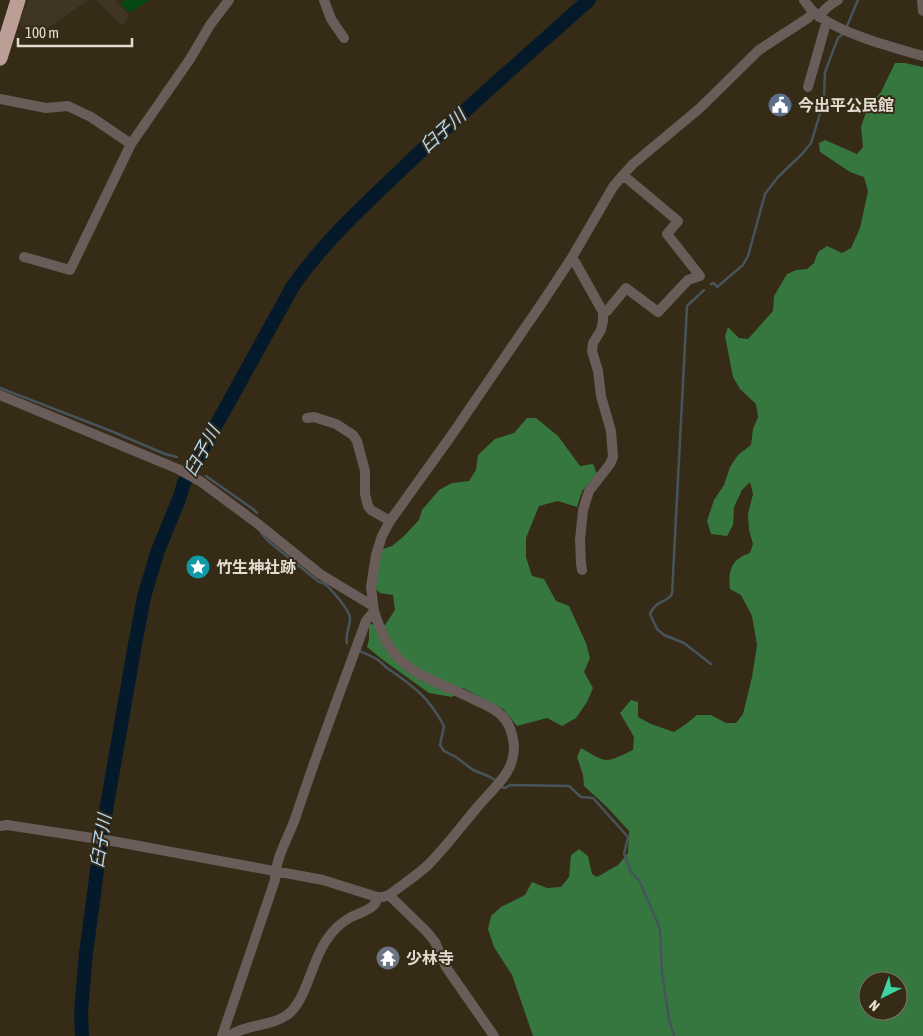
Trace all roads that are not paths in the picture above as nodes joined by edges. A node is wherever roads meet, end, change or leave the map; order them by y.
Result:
1 (18, 0) edge
2 (229, 0) edge
3 (324, 0) edge
4 (804, 0) edge
5 (838, 0) edge
6 (922, 0) edge
7 (923, 11) edge
8 (820, 17) junction
9 (344, 38) dead end
10 (923, 56) edge
11 (0, 58) edge
12 (808, 87) dead end
13 (0, 99) edge
14 (131, 144) junction
15 (623, 175) junction
16 (24, 257) dead end
17 (571, 259) junction
18 (602, 312) junction
19 (0, 395) edge
20 (306, 418) dead end
21 (390, 522) junction
22 (582, 570) dead end
23 (374, 609) junction
24 (0, 826) edge
25 (275, 872) junction
26 (389, 895) junction
27 (376, 897) junction
28 (222, 1036) edge
29 (230, 1036) edge
30 (494, 1036) edge

1 - 11 highway
2 - 14 street
3 - 9 street
4 - 8 street
5 - 8 street
6 - 7 street
8 - 10 street
8 - 12 street
8 - 15 street
13 - 14 street
14 - 16 street
15 - 17 street
15 - 18 street
17 - 18 street
17 - 21 street
18 - 22 street
19 - 23 street
20 - 21 street
21 - 23 street
23 - 25 street
23 - 26 street
24 - 25 street
25 - 27 street
25 - 28 street
26 - 27 street
26 - 30 street
27 - 29 street

